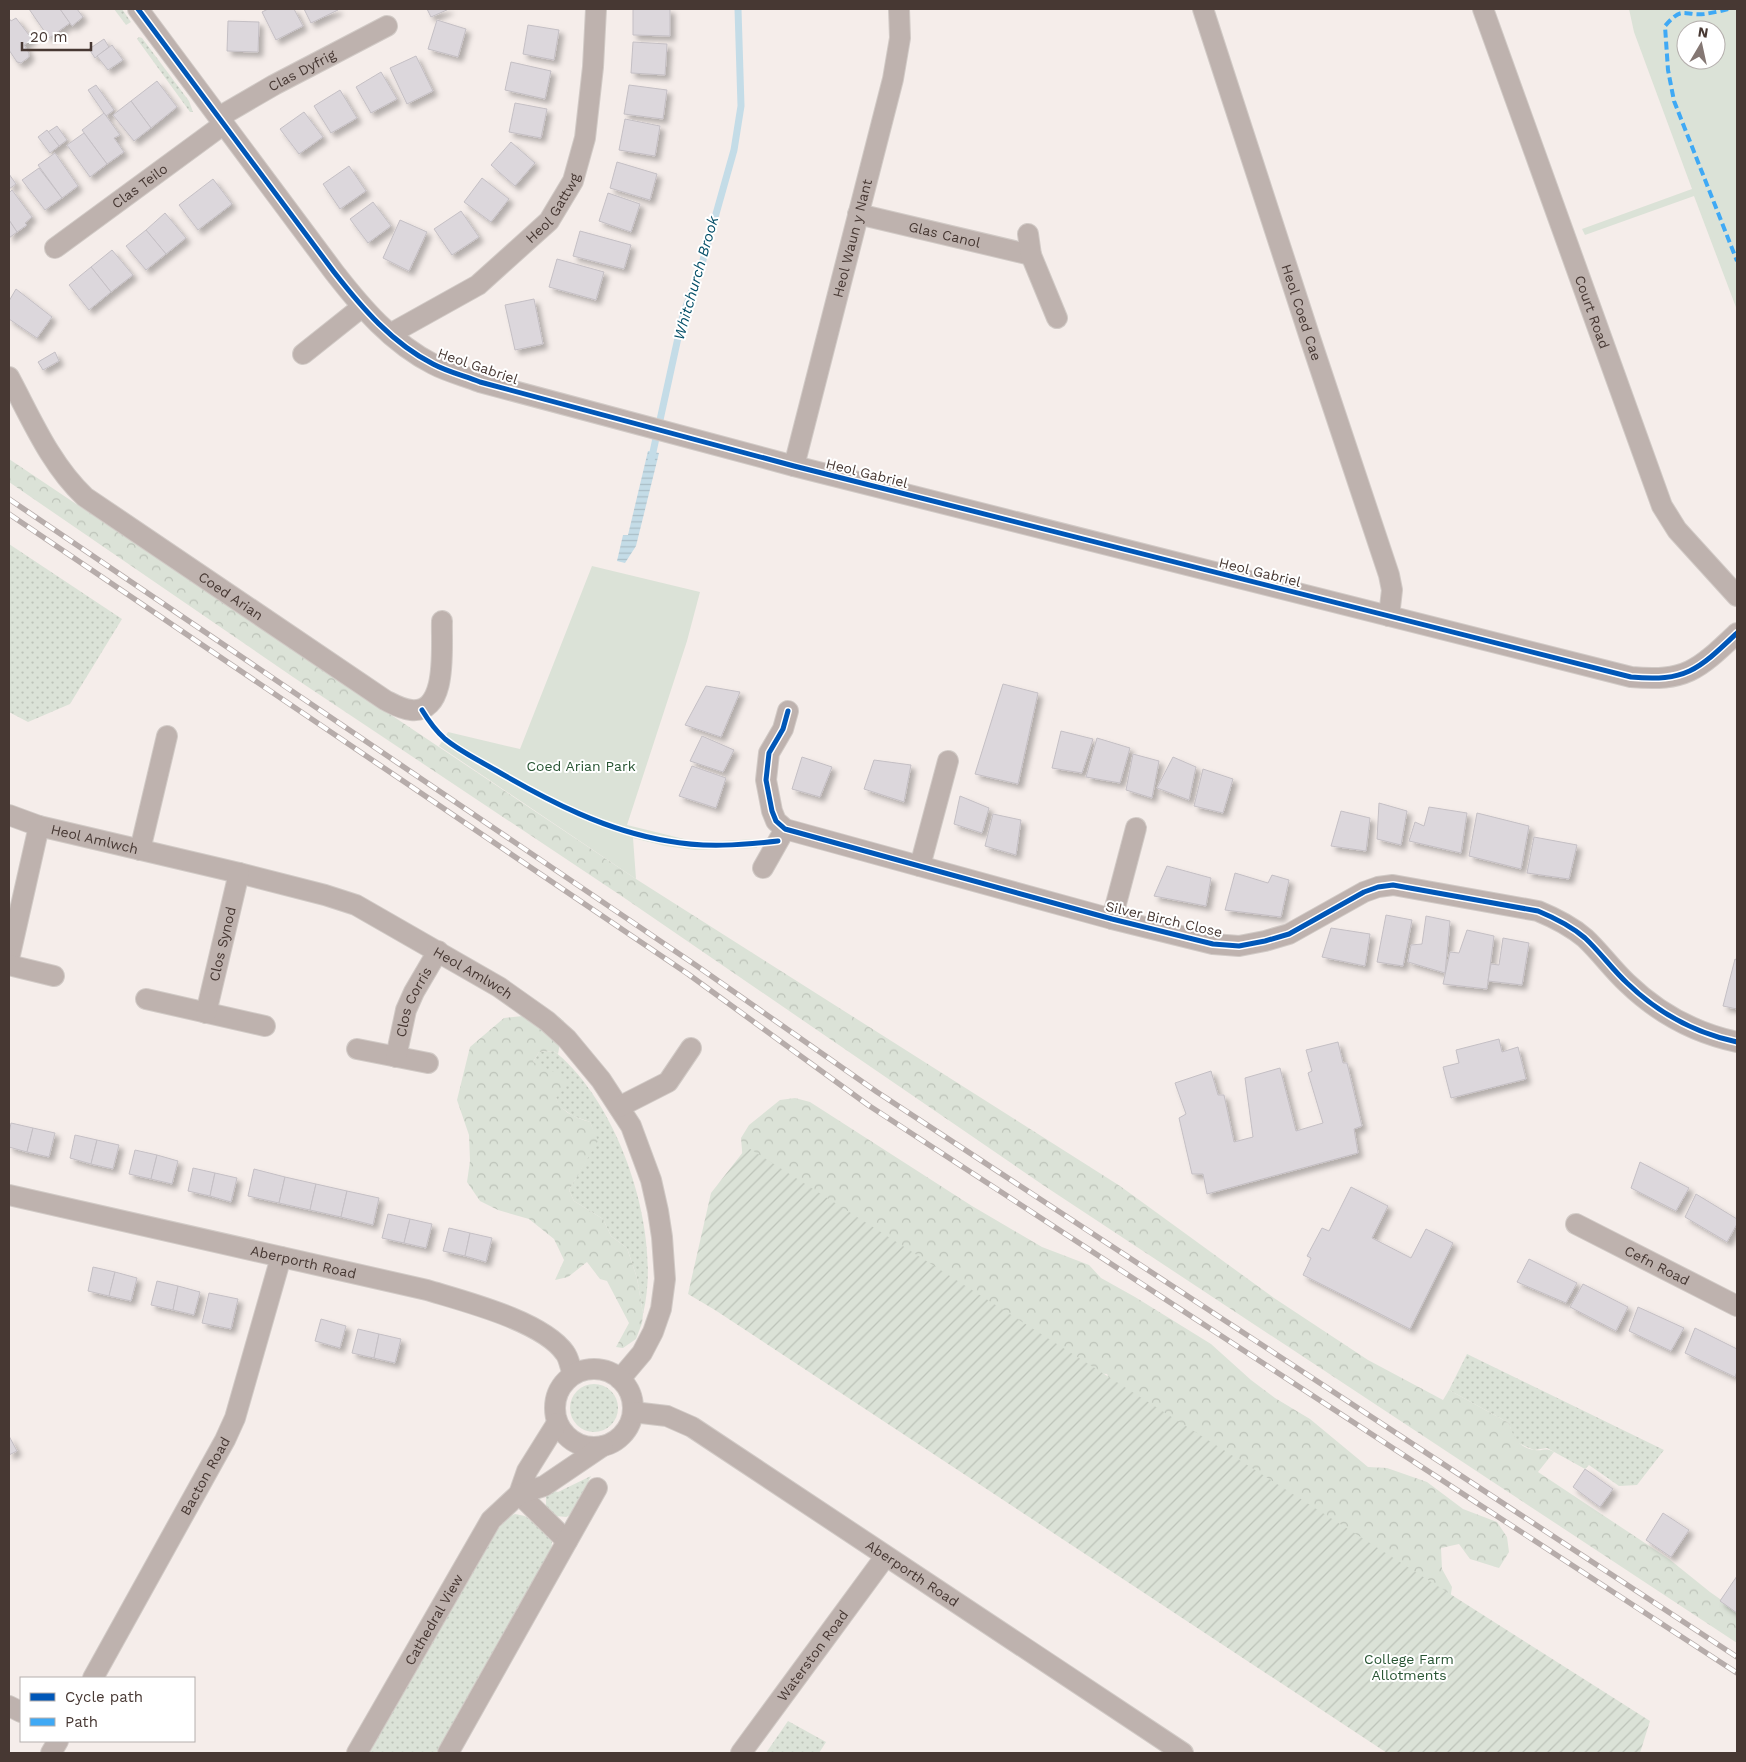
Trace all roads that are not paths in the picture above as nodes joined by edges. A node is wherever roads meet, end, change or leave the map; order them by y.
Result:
1 (138, 9) edge
2 (596, 9) edge
3 (899, 9) edge
4 (1203, 9) edge
5 (1483, 9) edge
6 (387, 26) dead end
7 (222, 120) junction
8 (858, 214) junction
9 (1028, 234) dead end
10 (56, 248) dead end
11 (1032, 255) junction
12 (362, 307) junction
13 (1057, 318) dead end
14 (390, 334) junction
15 (302, 354) dead end
16 (9, 376) edge
17 (794, 466) junction
18 (1737, 596) edge
19 (1389, 616) junction
20 (442, 621) dead end
21 (1737, 633) edge
22 (788, 711) dead end
23 (167, 736) dead end
24 (948, 761) dead end
25 (9, 815) edge
26 (39, 826) junction
27 (1136, 828) dead end
28 (784, 829) junction
29 (140, 850) junction
30 (920, 866) junction
31 (763, 868) dead end
32 (239, 873) junction
33 (1112, 919) junction
34 (438, 951) junction
35 (9, 958) edge
36 (9, 965) edge
37 (54, 976) dead end
38 (146, 999) dead end
39 (206, 1013) junction
40 (265, 1026) dead end
41 (1737, 1042) edge
42 (691, 1048) dead end
43 (357, 1049) dead end
44 (396, 1057) junction
45 (428, 1063) dead end
46 (619, 1108) junction
47 (9, 1195) edge
48 (1576, 1224) dead end
49 (281, 1258) junction
50 (1737, 1306) edge
51 (573, 1374) junction
52 (620, 1379) junction
53 (633, 1412) junction
54 (557, 1423) junction
55 (603, 1446) junction
56 (597, 1488) dead end
57 (519, 1494) junction
58 (567, 1541) junction
59 (885, 1557) junction
60 (94, 1677) edge
61 (57, 1742) edge
62 (51, 1753) edge
63 (357, 1753) edge
64 (448, 1753) edge
65 (741, 1753) edge
66 (1183, 1753) edge

1 - 7 street, Heol Gabriel
2 - 14 street, Heol Gattwg
3 - 8 street, Heol Waun y Nant
4 - 19 street, Heol Coed Cae
5 - 18 street, Court Road
6 - 7 street, Clas Dyfrig
7 - 10 street, Clas Teilo
7 - 12 street, Heol Gabriel
8 - 11 street, Glas Canol
8 - 17 street, Heol Waun y Nant
9 - 11 street
11 - 13 street
12 - 14 street, Heol Gabriel
12 - 15 street
14 - 17 street, Heol Gabriel
16 - 20 street, Coed Arian
17 - 19 street, Heol Gabriel
19 - 21 street, Heol Gabriel
22 - 28 street
23 - 29 street
24 - 30 street
25 - 26 street, Heol Amlwch
26 - 29 street, Heol Amlwch
26 - 35 street
27 - 33 street, Silver Birch Close
28 - 30 street, Silver Birch Close
28 - 31 street
29 - 32 street, Heol Amlwch
30 - 33 street, Silver Birch Close
32 - 34 street, Heol Amlwch
32 - 39 street, Clos Synod
33 - 41 street, Silver Birch Close
34 - 44 street, Clos Corris
34 - 46 street, Heol Amlwch
36 - 37 street
38 - 39 street
39 - 40 street
42 - 46 street
43 - 44 street, Clos Corris
44 - 45 street, Clos Corris
46 - 52 street, Heol Amlwch
47 - 49 street, Aberporth Road
48 - 50 street, Cefn Road
49 - 51 street, Aberporth Road
49 - 60 street, Bacton Road
51 - 52 street
51 - 54 street
52 - 53 street
53 - 55 street
53 - 59 street, Aberporth Road
54 - 55 street
54 - 57 street, Cathedral View
55 - 57 street, Cathedral View
56 - 58 street
57 - 58 street
57 - 63 street, Cathedral View
58 - 64 street
59 - 65 street, Waterston Road
59 - 66 street, Aberporth Road
61 - 62 street

